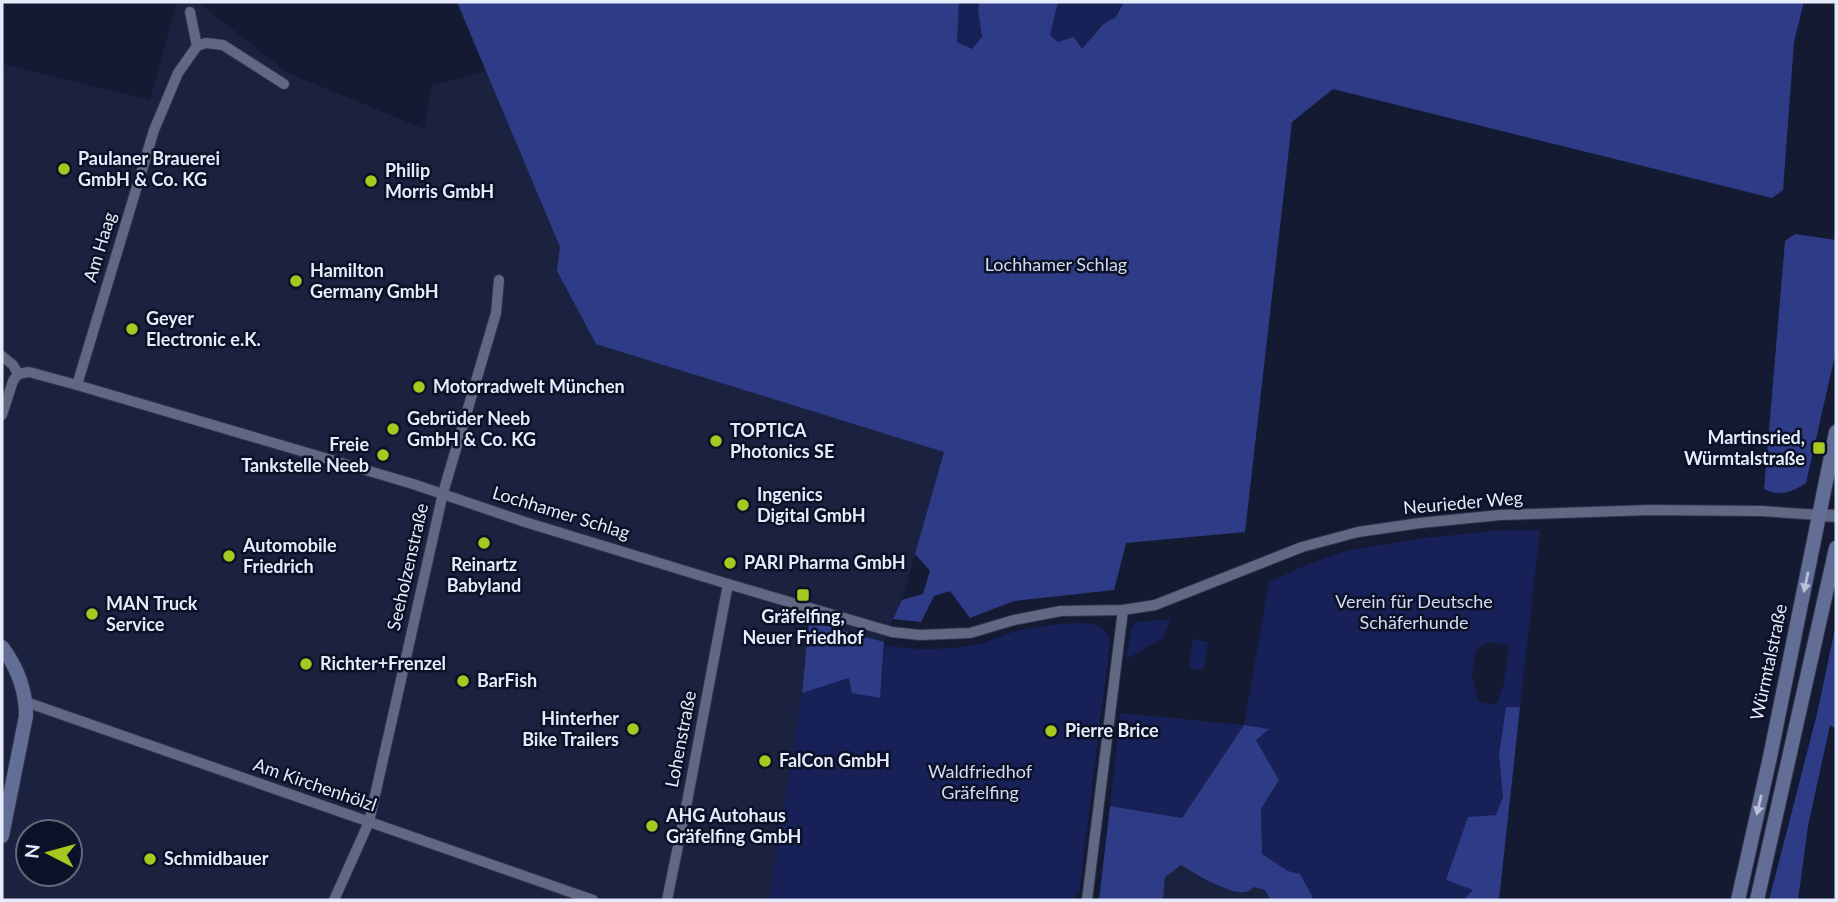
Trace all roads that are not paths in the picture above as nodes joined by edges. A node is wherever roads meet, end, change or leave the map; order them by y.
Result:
1 (190, 12) dead end
2 (197, 46) junction
3 (284, 84) dead end
4 (499, 280) dead end
5 (2, 356) edge
6 (18, 374) junction
7 (77, 385) junction
8 (2, 415) edge
9 (1836, 432) edge
10 (443, 493) junction
11 (1819, 515) junction
12 (1836, 516) edge
13 (1836, 548) edge
14 (728, 584) junction
15 (1123, 610) junction
16 (2, 647) edge
17 (26, 702) junction
18 (369, 822) junction
19 (2, 836) edge
20 (334, 900) edge
21 (593, 900) edge
22 (667, 900) edge
23 (1087, 900) edge
24 (1738, 900) edge
25 (1757, 900) edge

1 - 2 street
2 - 3 street
2 - 7 street, Am Haag
4 - 10 street, Seeholzenstraße
5 - 6 street
6 - 7 street, Lochhamer Schlag
6 - 8 street
7 - 10 street, Lochhamer Schlag
9 - 11 main road, Würmtalstraße
10 - 14 street, Lochhamer Schlag
10 - 18 street, Seeholzenstraße
11 - 12 street
11 - 15 street, Neurieder Weg
11 -> 24 main road, Würmtalstraße
13 - 25 main road
14 - 15 street, Lochhamer Schlag
14 - 22 street, Lohenstraße
15 - 23 street
16 - 17 main road
17 - 18 street, Am Kirchenhölzl
17 - 19 main road
18 - 20 street, Seeholzenstraße
18 - 21 street, Am Kirchenhölzl

